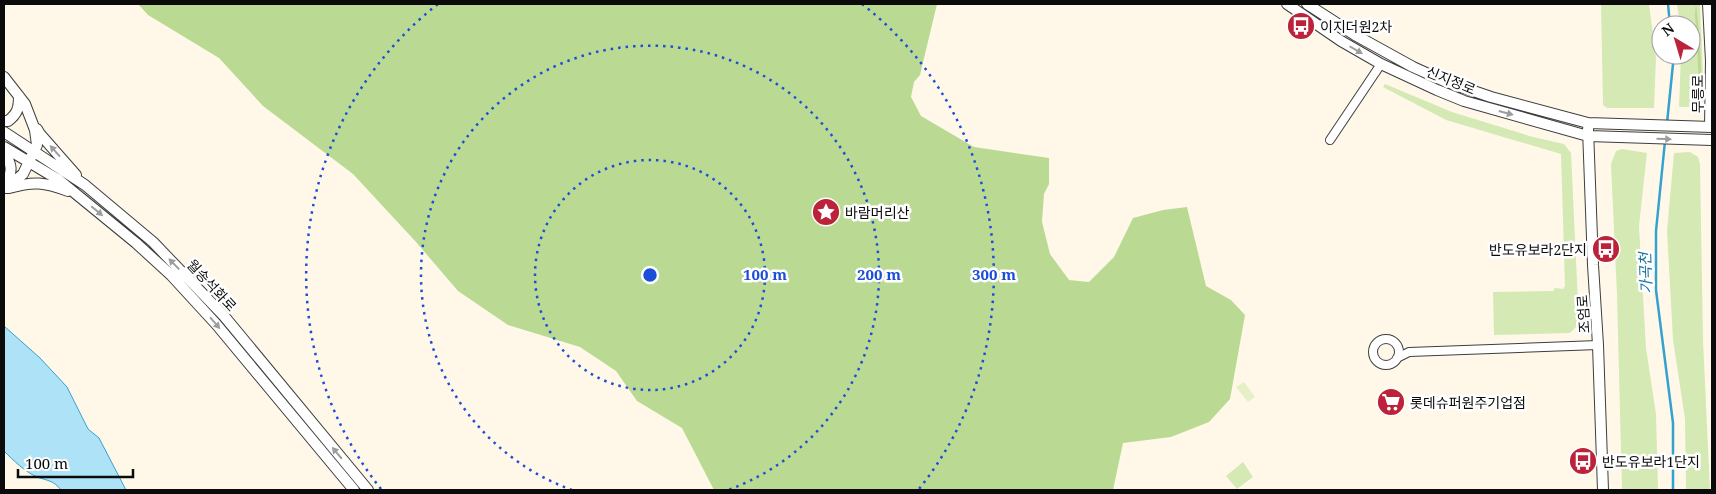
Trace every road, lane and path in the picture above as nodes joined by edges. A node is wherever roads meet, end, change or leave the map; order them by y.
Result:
1 (1287, 4) edge
2 (1307, 4) edge
3 (1707, 4) edge
4 (1388, 52) junction
5 (1711, 61) edge
6 (1381, 64) junction
7 (4, 77) edge
8 (19, 96) junction
9 (29, 113) junction
10 (4, 121) edge
11 (1588, 123) junction
12 (1711, 127) edge
13 (4, 132) edge
14 (1588, 136) junction
15 (1330, 140) dead end
16 (1709, 140) edge
17 (4, 146) edge
18 (4, 152) edge
19 (32, 156) junction
20 (85, 185) junction
21 (5, 189) edge
22 (79, 196) junction
23 (1397, 345) junction
24 (1598, 345) junction
25 (1409, 352) junction
26 (1397, 358) junction
27 (354, 490) edge
28 (368, 490) edge
29 (1603, 490) edge

1 -> 6 street, 신지정로
2 - 4 street, 신지정로
3 - 5 street, 무릉로
4 - 6 street
4 - 11 street, 신지정로
5 - 12 street, 무릉로
6 -> 14 street, 신지정로
6 - 15 street
7 - 8 street
8 - 9 street
8 - 10 street
9 - 19 street
20 -> 9 street
11 - 12 street, 신지정로
11 - 14 street, 조엄로
13 - 19 street, 월송석화로
14 -> 16 street, 신지정로
14 - 24 street, 조엄로
17 - 19 street, 월송석화로
18 - 21 street
19 - 20 street, 월송석화로
19 - 21 street
19 - 22 street, 월송석화로
28 -> 20 street, 월송석화로
21 - 22 street
22 -> 27 street, 월송석화로
23 - 25 street
23 - 26 street
23 - 26 street
24 - 25 street
24 - 29 street, 조엄로
25 - 26 street

